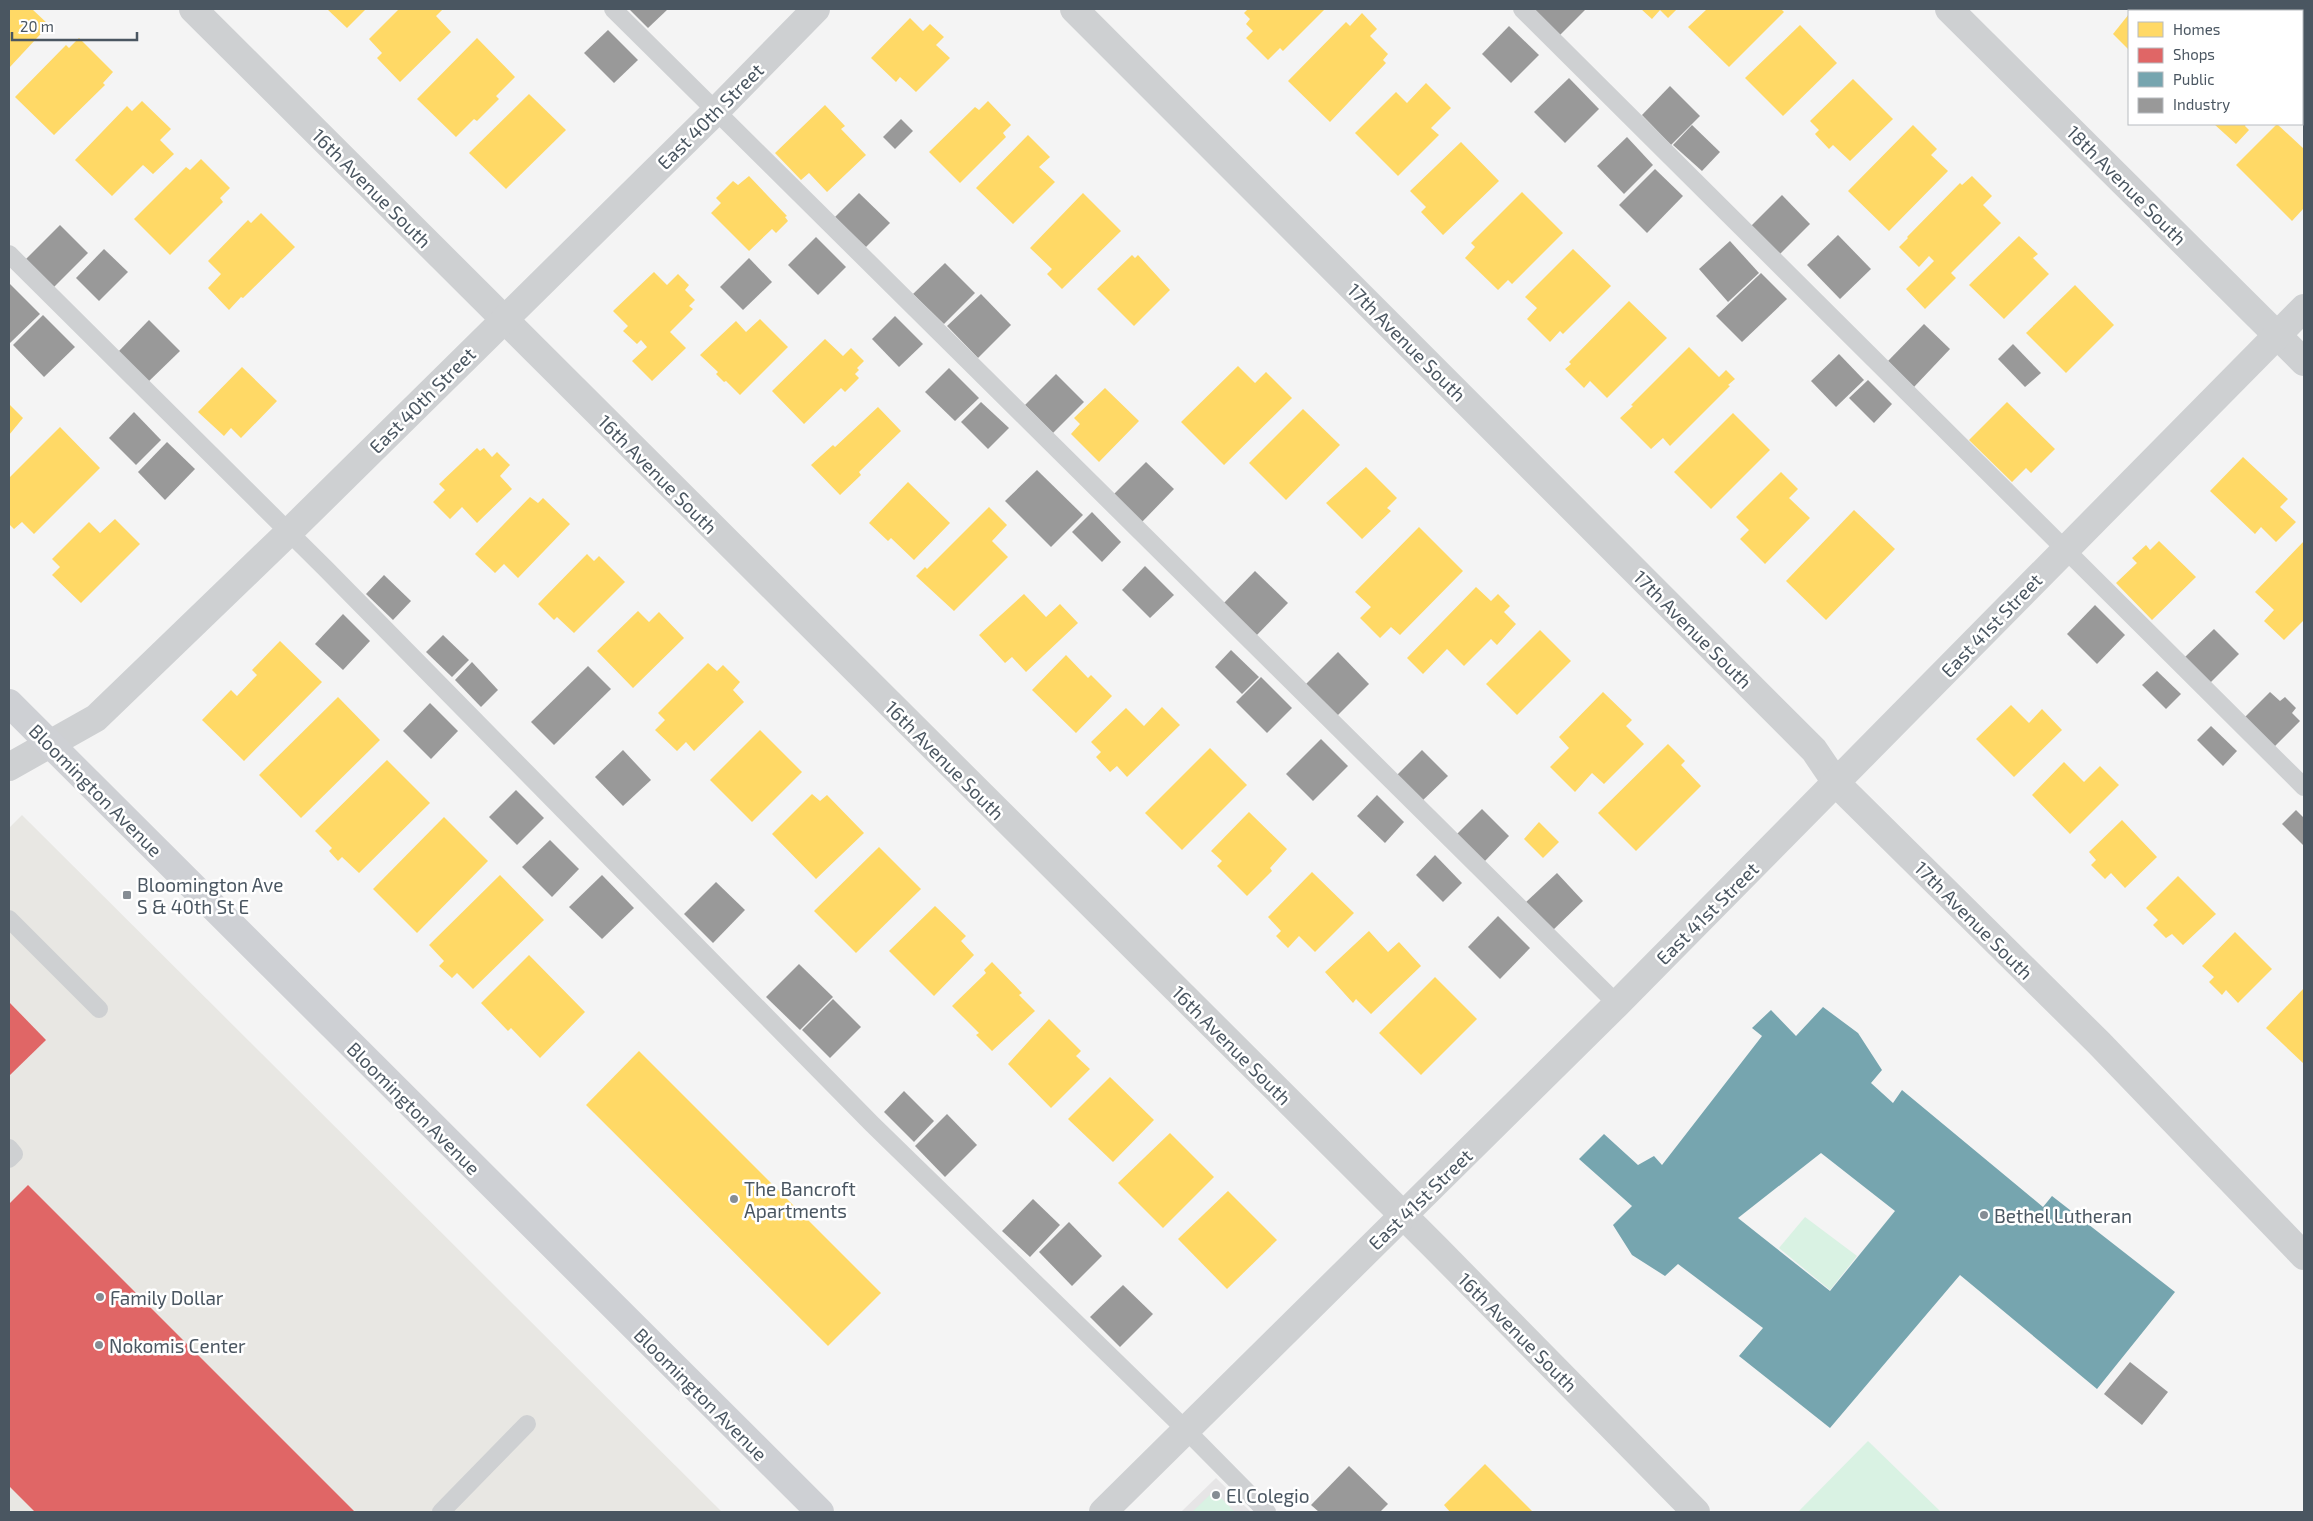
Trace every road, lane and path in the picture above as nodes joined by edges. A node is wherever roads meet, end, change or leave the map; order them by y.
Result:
1 (193, 9) edge
2 (613, 9) edge
3 (816, 9) edge
4 (1074, 9) edge
5 (1522, 9) edge
6 (1949, 9) edge
7 (716, 111) junction
8 (9, 254) edge
9 (2304, 308) edge
10 (504, 320) junction
11 (2277, 335) junction
12 (2304, 362) edge
13 (289, 532) junction
14 (2065, 549) junction
15 (9, 703) edge
16 (50, 744) junction
17 (9, 767) edge
18 (1837, 784) junction
19 (2304, 787) edge
20 (9, 919) edge
21 (1617, 1004) junction
22 (99, 1009) dead end
23 (9, 1148) edge
24 (9, 1159) edge
25 (1403, 1216) junction
26 (2304, 1256) edge
27 (528, 1424) dead end
28 (1185, 1429) junction
29 (441, 1512) edge
30 (820, 1512) edge
31 (1103, 1512) edge
32 (1267, 1512) edge
33 (1696, 1512) edge

1 - 10 street, 16th Avenue South
2 - 7 lane
3 - 7 street, East 40th Street
4 - 18 street, 17th Avenue South
5 - 14 lane
6 - 11 street, 18th Avenue South
7 - 10 street, East 40th Street
7 - 21 lane
8 - 13 lane
9 - 11 street, East 41st Street
10 - 13 street, East 40th Street
10 - 25 street, 16th Avenue South
11 - 12 street, 18th Avenue South
11 - 14 street, East 41st Street
13 - 16 street, East 40th Street
13 - 28 lane
14 - 18 street, East 41st Street
14 - 19 lane
15 - 16 street, Bloomington Avenue
16 - 17 street, East 40th Street
16 - 30 street, Bloomington Avenue
18 - 21 street, East 41st Street
18 - 26 street, 17th Avenue South
20 - 22 lane
21 - 25 street, East 41st Street
23 - 24 lane
25 - 28 street, East 41st Street
25 - 33 street, 16th Avenue South
27 - 29 lane
28 - 31 street, East 41st Street
28 - 32 lane

